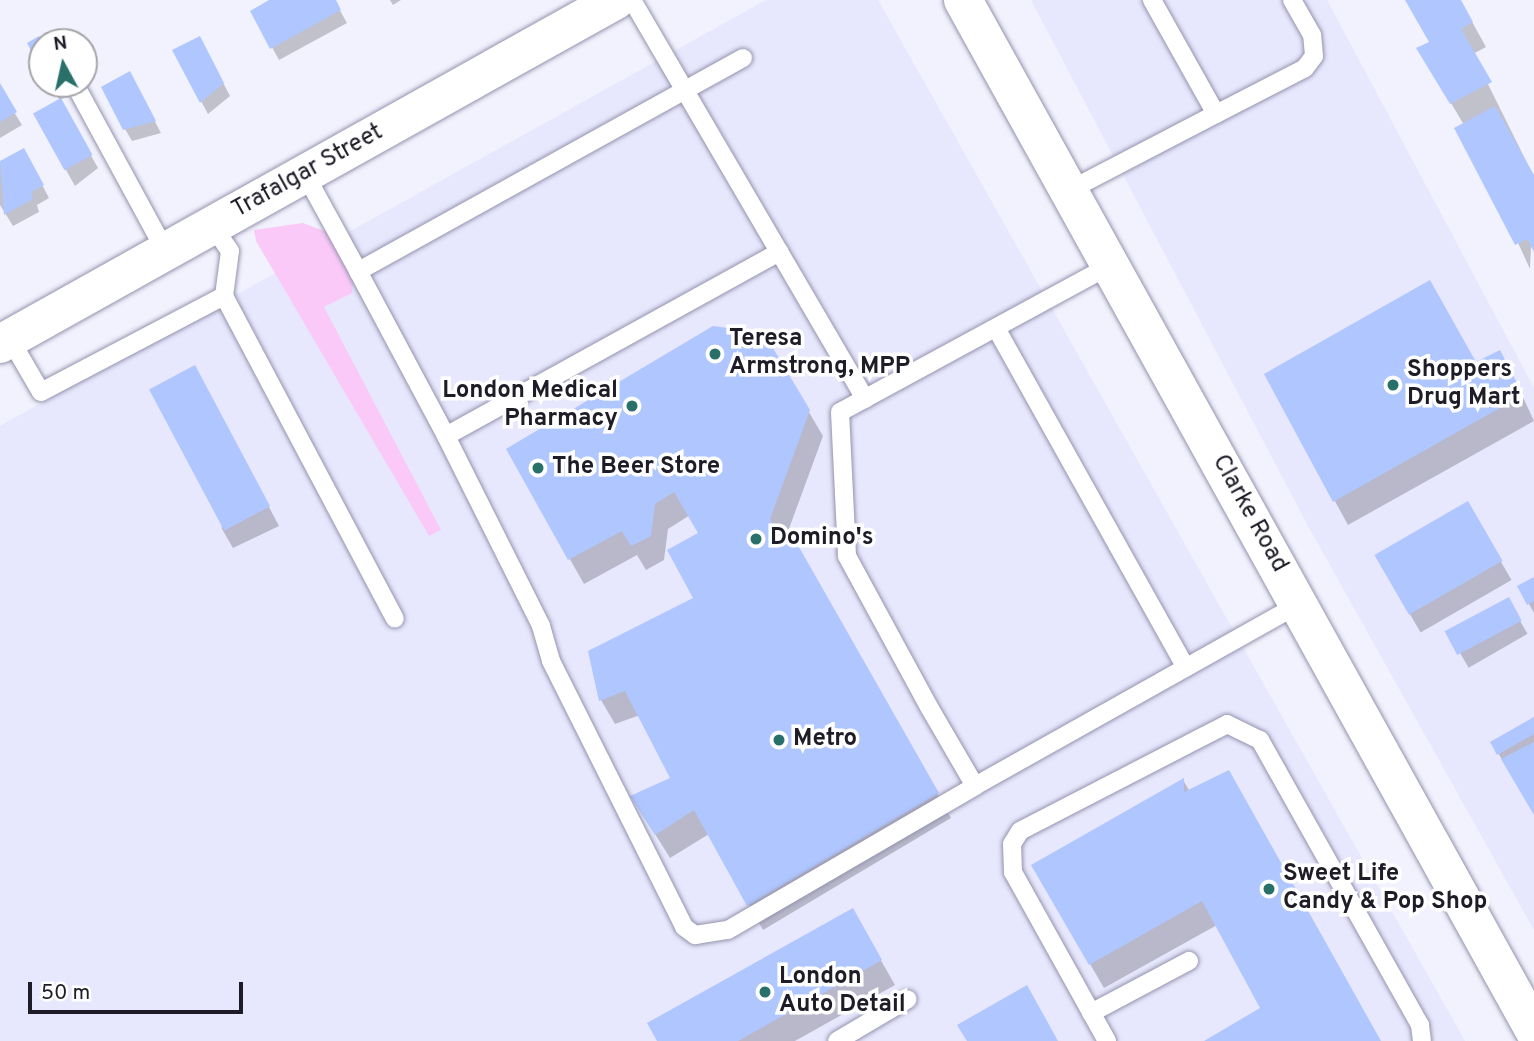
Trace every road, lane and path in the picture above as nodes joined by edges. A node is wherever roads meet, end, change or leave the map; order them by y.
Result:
1 (616, 0) edge
2 (632, 0) edge
3 (963, 0) edge
4 (1152, 0) edge
5 (1292, 0) edge
6 (743, 58) dead end
7 (687, 90) junction
8 (82, 98) edge
9 (1216, 114) junction
10 (305, 174) junction
11 (1070, 190) junction
12 (212, 225) junction
13 (166, 251) junction
14 (780, 252) junction
15 (1111, 265) junction
16 (358, 271) junction
17 (224, 296) junction
18 (996, 328) junction
19 (5, 341) edge
20 (865, 399) junction
21 (446, 436) junction
22 (1299, 604) junction
23 (395, 620) dead end
24 (1185, 666) junction
25 (975, 786) junction
26 (1189, 961) dead end
27 (908, 999) dead end
28 (1091, 1013) junction
29 (1534, 1030) edge
30 (837, 1041) edge
31 (1107, 1041) edge
32 (1422, 1041) edge

1 - 10 main road, Trafalgar Street
2 - 7 lane
3 - 11 main road, Clarke Road
4 - 9 lane
5 - 9 lane
6 - 7 lane
7 - 14 lane
7 - 16 lane
8 - 13 lane
9 - 11 lane
10 - 12 main road, Trafalgar Street
10 - 16 lane
11 - 15 main road, Clarke Road
12 - 13 main road, Trafalgar Street
12 - 17 lane
13 - 19 main road, Trafalgar Street
14 - 20 lane
14 - 21 lane
15 - 18 lane
15 - 22 main road, Clarke Road
16 - 21 lane
17 - 19 lane
17 - 23 lane
18 - 20 lane
18 - 24 lane
20 - 25 lane
21 - 25 lane
22 - 24 lane
22 - 29 main road, Clarke Road
24 - 25 lane
26 - 28 lane
27 - 30 lane
28 - 31 lane
28 - 32 lane

